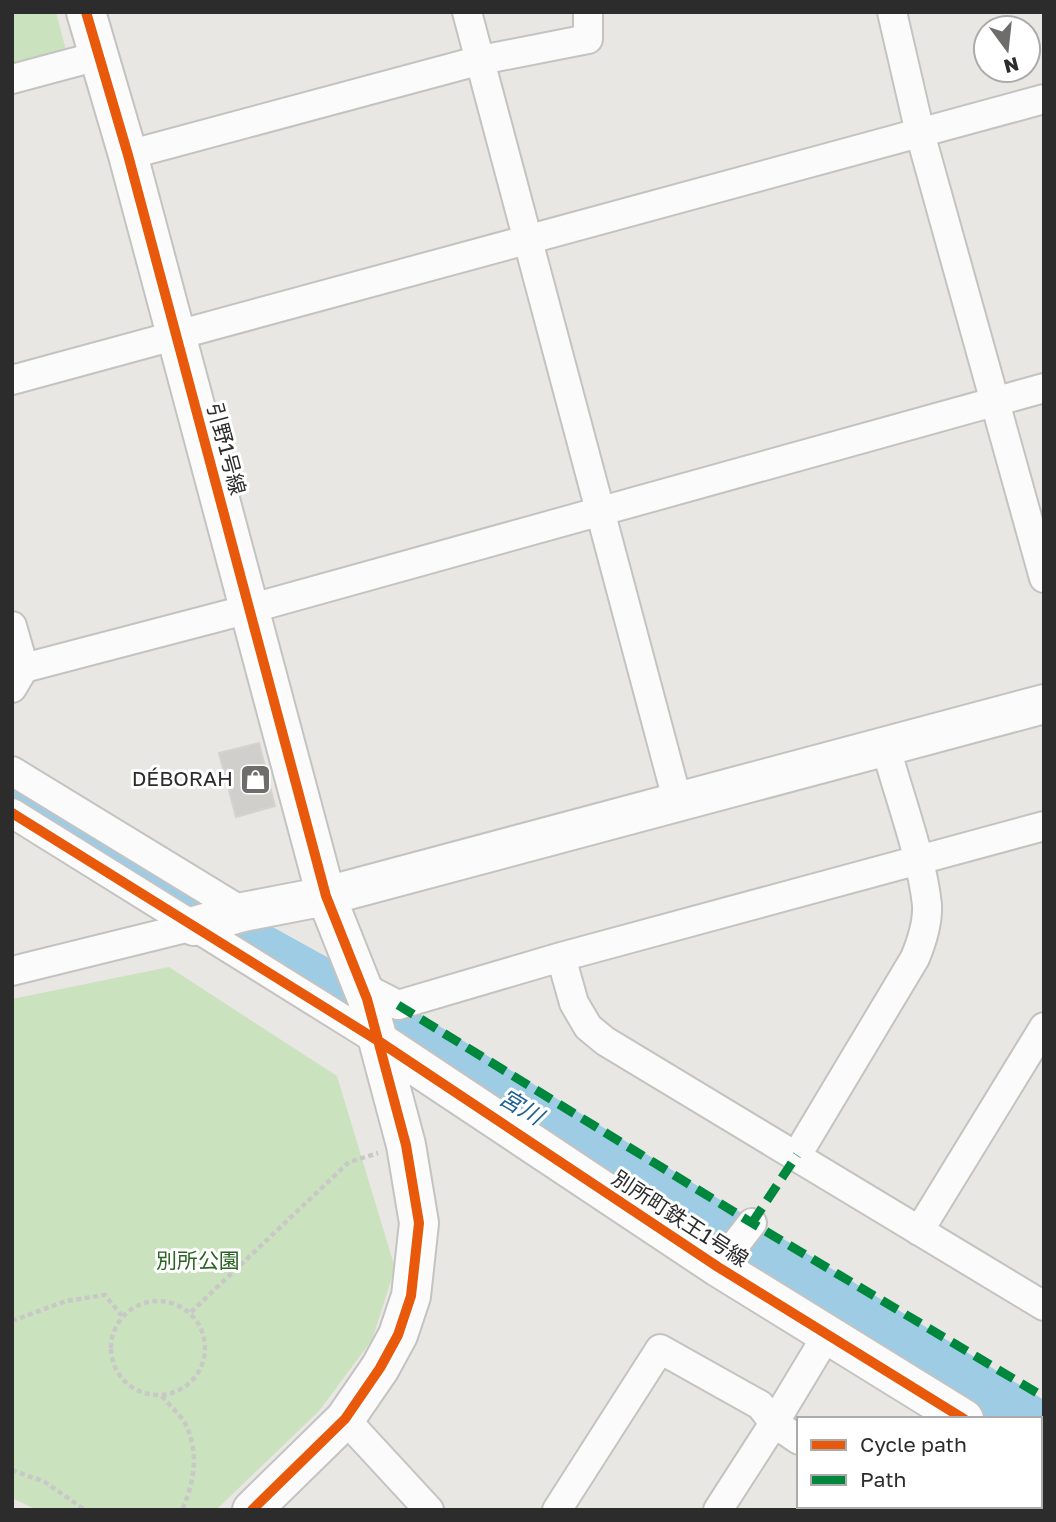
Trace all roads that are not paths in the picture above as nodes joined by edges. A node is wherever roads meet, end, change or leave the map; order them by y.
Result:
1 (86, 12) edge
2 (467, 12) edge
3 (588, 12) edge
4 (892, 12) edge
5 (98, 56) junction
6 (481, 60) junction
7 (12, 79) edge
8 (1044, 99) edge
9 (920, 133) junction
10 (128, 155) junction
11 (527, 240) junction
12 (176, 336) junction
13 (12, 380) edge
14 (1044, 388) edge
15 (994, 401) junction
16 (601, 511) junction
17 (1044, 579) edge
18 (249, 609) junction
19 (12, 626) edge
20 (18, 678) edge
21 (1044, 704) edge
22 (886, 748) junction
23 (12, 771) edge
24 (678, 803) junction
25 (12, 813) edge
26 (1044, 826) edge
27 (917, 861) junction
28 (327, 896) junction
29 (242, 912) junction
30 (195, 926) junction
31 (561, 957) junction
32 (12, 971) edge
33 (371, 1014) junction
34 (1044, 1027) edge
35 (797, 1155) junction
36 (752, 1223) dead end
37 (919, 1231) junction
38 (718, 1267) junction
39 (1044, 1306) edge
40 (827, 1335) junction
41 (961, 1417) edge
42 (345, 1419) junction
43 (774, 1423) junction
44 (797, 1439) edge
45 (252, 1510) edge
46 (429, 1510) edge
47 (556, 1510) edge
48 (718, 1510) edge

1 - 5 street, 引野1号線
2 - 6 street
3 - 6 street
4 - 9 street
5 - 7 street
5 - 10 street, 引野1号線
6 - 10 street
6 - 11 street
8 - 9 street
9 - 11 street
9 - 15 street
10 - 12 street, 引野1号線
11 - 12 street
11 - 16 street
12 - 13 street
12 - 18 street, 引野1号線
14 - 15 street
15 - 16 street
15 - 17 street
16 - 18 street
16 - 24 street
18 - 20 street
18 - 28 street, 引野1号線
19 - 20 street
21 - 22 street
22 - 24 street
22 - 27 street
23 - 29 street
24 - 28 street
25 - 30 street
26 - 27 street
27 - 31 street
27 - 35 street
28 - 29 street
28 - 33 street, 引野1号線
29 - 30 street
30 - 32 street
30 - 33 street
31 - 33 street
31 - 35 street
33 - 38 street, 別所町鉄王1号線
33 - 42 street, 引野1号線
34 - 37 street
35 - 37 street
36 - 38 street
37 - 39 street
38 - 40 street, 別所町鉄王1号線
40 - 41 street, 別所町鉄王1号線
40 - 43 street
42 - 45 street, 引野1号線
42 - 46 street
43 - 44 street
43 - 47 street
43 - 48 street

